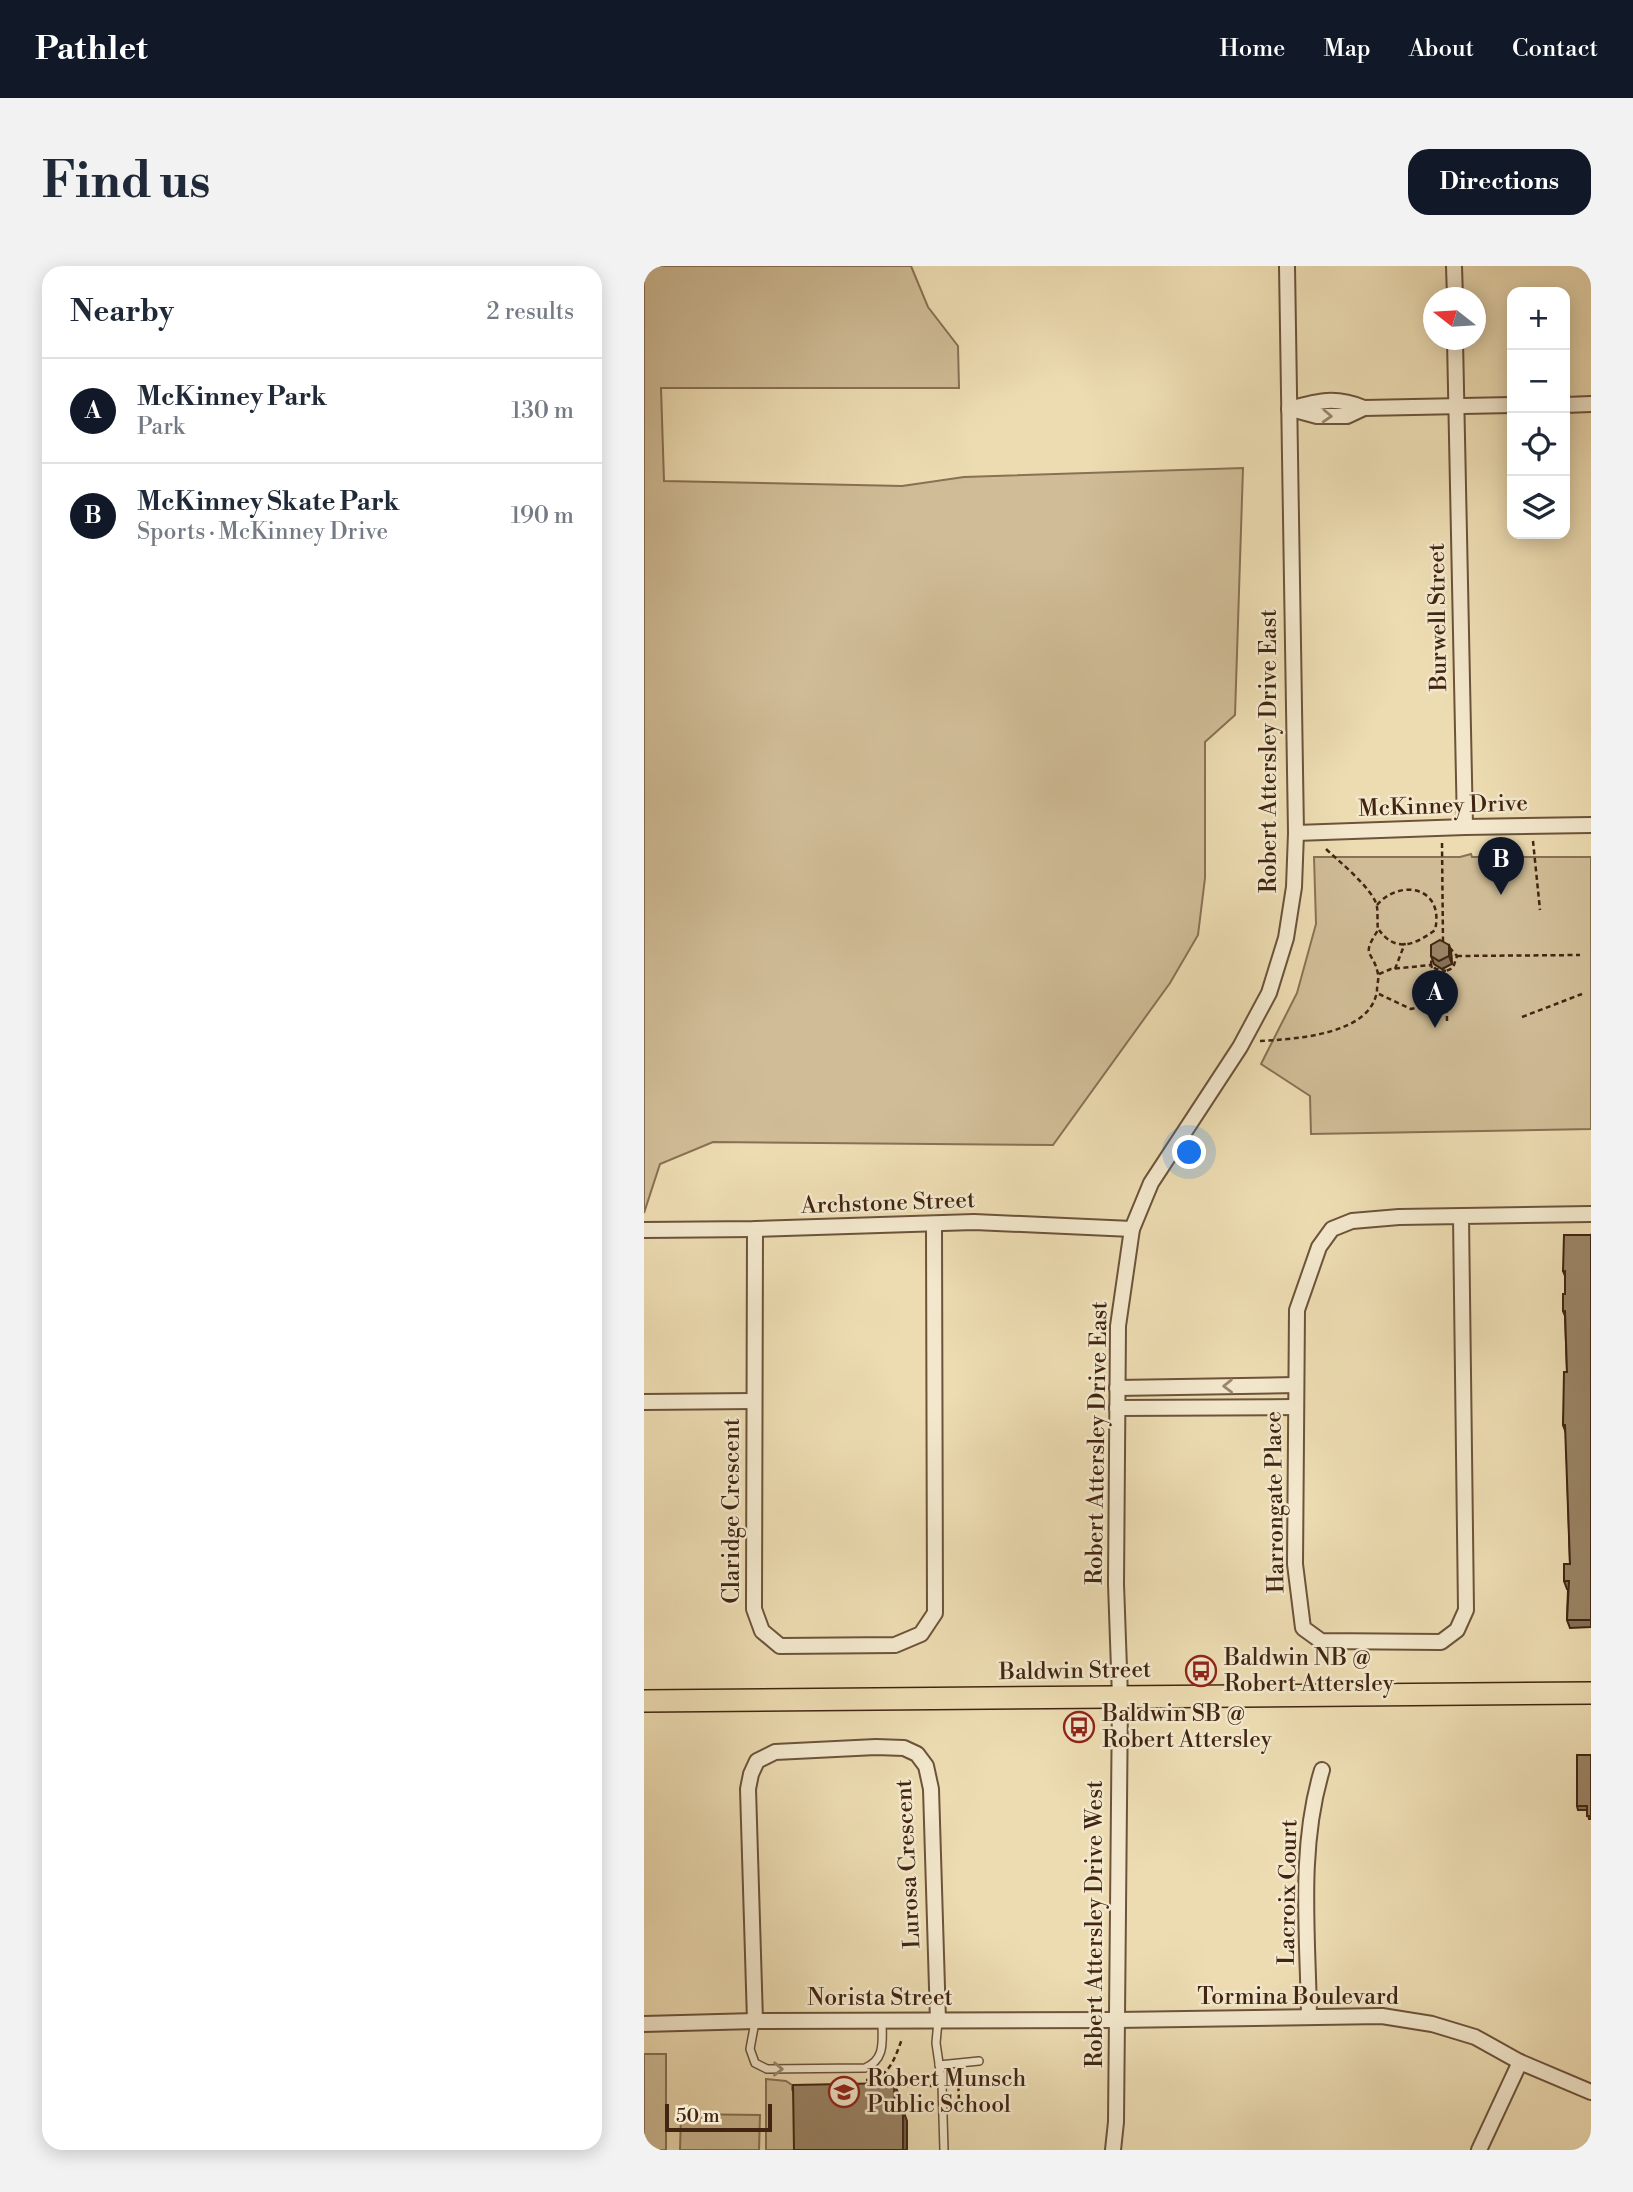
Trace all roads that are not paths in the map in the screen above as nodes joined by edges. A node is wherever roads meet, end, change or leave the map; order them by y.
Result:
1 (1287, 266) edge
2 (1454, 266) edge
3 (1455, 287) edge
4 (1455, 350) edge
5 (1591, 404) edge
6 (1507, 405) edge
7 (1570, 405) edge
8 (1456, 406) junction
9 (1290, 409) junction
10 (1591, 825) edge
11 (1465, 827) junction
12 (1296, 833) junction
13 (1591, 1214) edge
14 (1461, 1216) junction
15 (934, 1224) junction
16 (755, 1229) junction
17 (1132, 1229) junction
18 (644, 1230) edge
19 (1296, 1385) junction
20 (1117, 1388) junction
21 (754, 1401) junction
22 (644, 1402) edge
23 (1296, 1407) junction
24 (1117, 1408) junction
25 (1591, 1693) edge
26 (1120, 1697) junction
27 (644, 1701) edge
28 (1322, 1770) dead end
29 (1309, 2017) junction
30 (1116, 2020) junction
31 (755, 2021) junction
32 (883, 2021) junction
33 (938, 2021) junction
34 (644, 2024) edge
35 (979, 2061) dead end
36 (1520, 2062) junction
37 (939, 2065) junction
38 (1591, 2092) edge
39 (944, 2150) edge
40 (1113, 2150) edge
41 (1479, 2150) edge

1 - 9 street, Robert Attersley Drive East
2 - 3 street
4 - 8 street, Burwell Street
5 - 7 street
6 - 8 street
8 - 9 street
8 - 11 street, Burwell Street
9 - 12 street, Robert Attersley Drive East
10 - 11 street, McKinney Drive
11 - 12 street, McKinney Drive
12 - 17 street, Robert Attersley Drive East
13 - 14 street, Harrongate Place
14 - 19 street, Harrongate Place
14 - 23 street, Harrongate Place
15 - 16 street, Archstone Street
15 - 17 street, Archstone Street
15 - 21 street, Claridge Crescent
16 - 18 street, Archstone Street
16 - 21 street, Claridge Crescent
17 - 20 street, Robert Attersley Drive East
19 -> 20 street
19 - 23 street, Harrongate Place
20 - 24 street, Robert Attersley Drive East
21 - 22 street
23 - 24 street
24 - 26 street, Robert Attersley Drive East
25 - 26 main road, Baldwin Street
26 - 27 main road, Baldwin Street
26 - 30 street, Robert Attersley Drive West
28 - 29 street, Lacroix Court
29 - 30 street, Tormina Boulevard
29 - 36 street, Tormina Boulevard
30 - 33 street, Norista Street
30 - 40 street, Robert Attersley Drive West
31 - 32 street, Norista Street
31 -> 32 lane
31 - 33 street, Lurosa Crescent
31 - 34 street, Norista Street
32 - 33 street, Norista Street
33 - 37 lane
35 - 37 lane
36 - 38 street, Tormina Boulevard
36 - 41 street
37 - 39 lane

